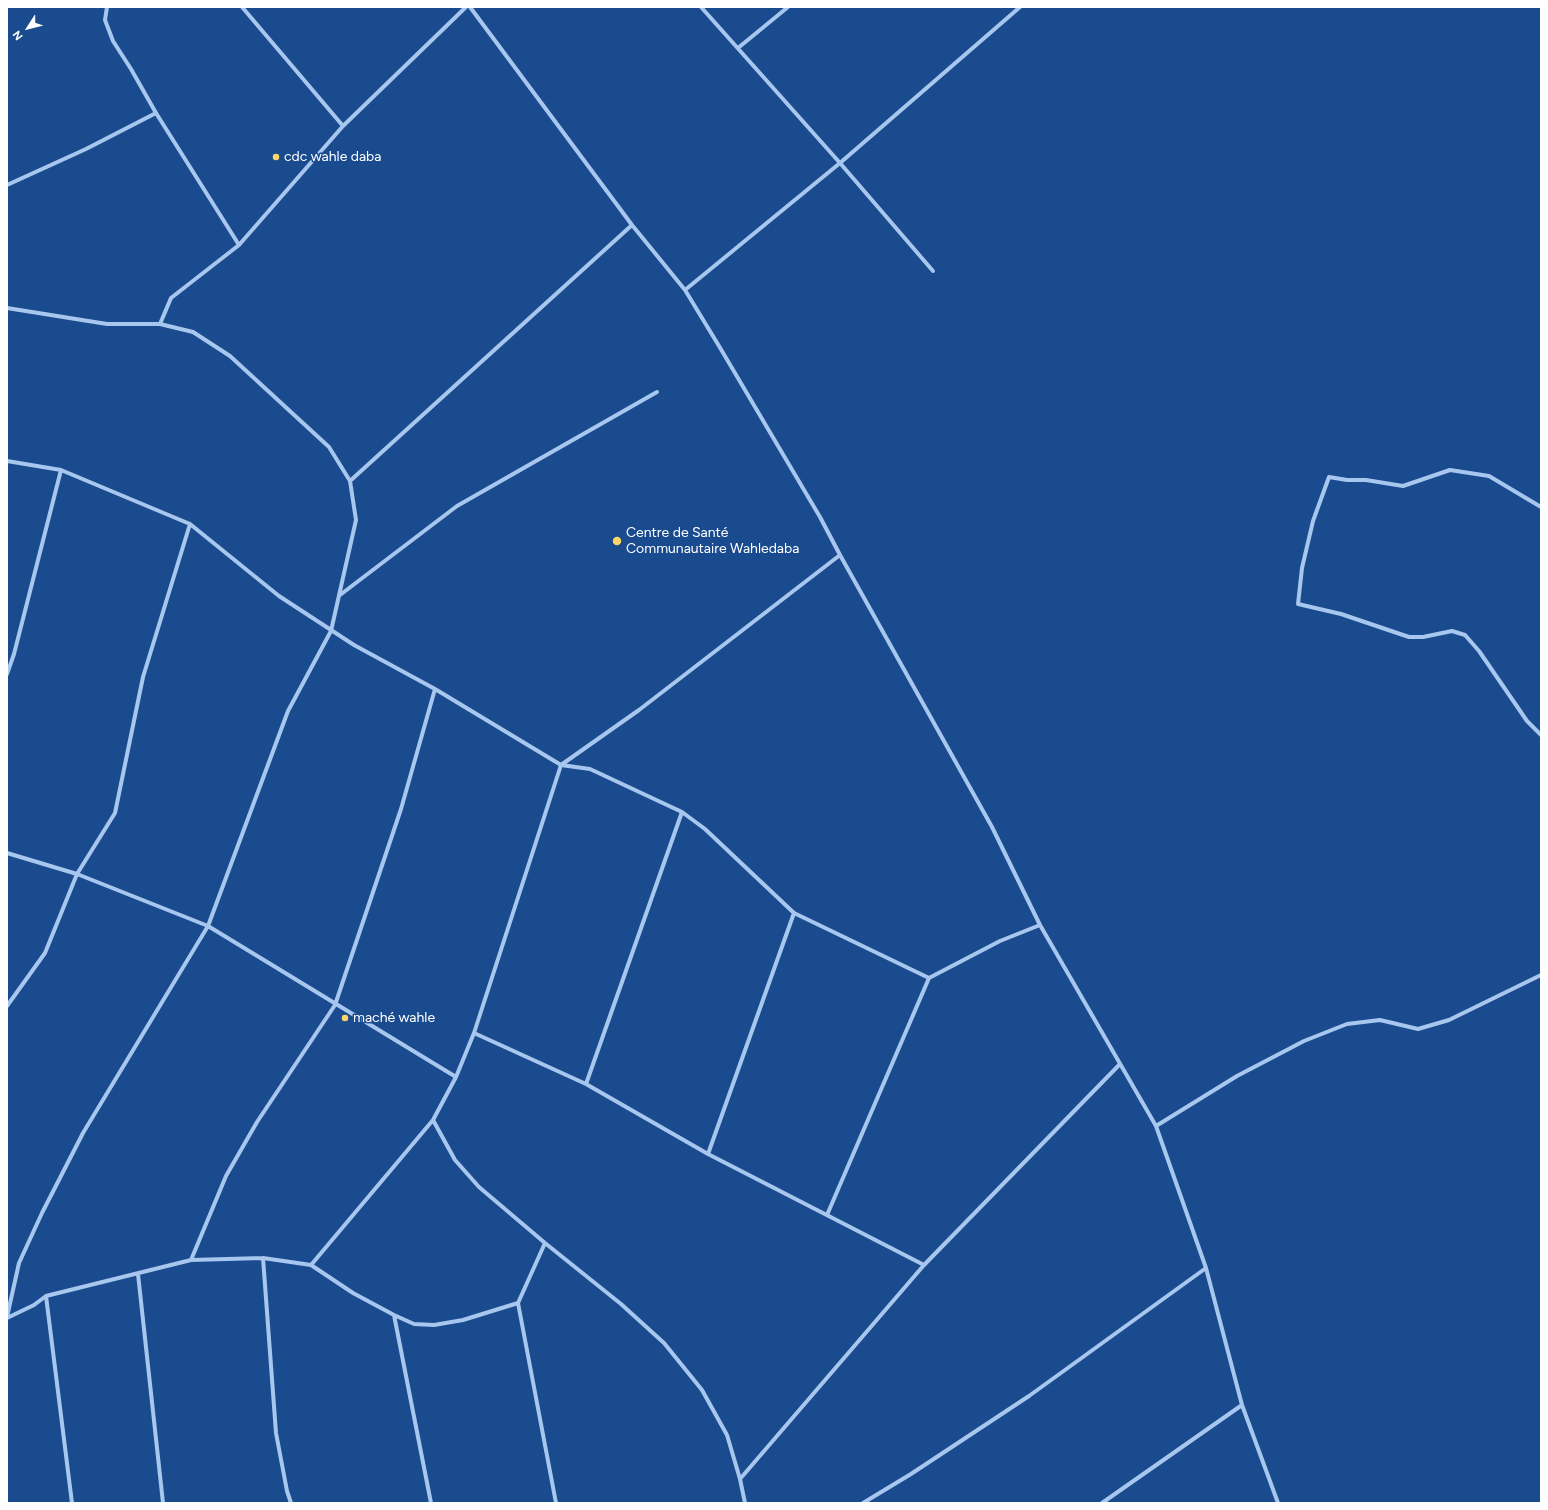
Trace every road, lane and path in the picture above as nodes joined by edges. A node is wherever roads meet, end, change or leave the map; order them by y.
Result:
1 (107, 7) edge
2 (242, 7) edge
3 (466, 7) edge
4 (470, 7) edge
5 (701, 7) edge
6 (788, 7) edge
7 (1020, 7) edge
8 (738, 48) junction
9 (156, 114) junction
10 (342, 126) junction
11 (840, 163) junction
12 (7, 185) edge
13 (632, 225) junction
14 (239, 244) junction
15 (933, 271) dead end
16 (685, 290) junction
17 (7, 308) edge
18 (160, 324) junction
19 (657, 392) dead end
20 (7, 461) edge
21 (61, 470) junction
22 (350, 481) junction
23 (1541, 507) edge
24 (190, 524) junction
25 (840, 555) junction
26 (340, 595) junction
27 (331, 631) junction
28 (7, 674) edge
29 (435, 689) junction
30 (1541, 735) edge
31 (561, 765) junction
32 (682, 812) junction
33 (7, 853) edge
34 (77, 874) junction
35 (794, 913) junction
36 (1040, 925) junction
37 (208, 926) junction
38 (1541, 975) edge
39 (929, 978) junction
40 (335, 1005) junction
41 (7, 1006) edge
42 (474, 1033) junction
43 (1120, 1064) junction
44 (456, 1077) junction
45 (586, 1084) junction
46 (433, 1120) junction
47 (1156, 1126) junction
48 (708, 1154) junction
49 (827, 1215) junction
50 (544, 1243) junction
51 (263, 1258) junction
52 (191, 1260) junction
53 (311, 1265) junction
54 (924, 1265) junction
55 (1206, 1268) junction
56 (138, 1274) junction
57 (46, 1296) junction
58 (518, 1303) junction
59 (394, 1315) junction
60 (7, 1318) edge
61 (1242, 1405) junction
62 (740, 1479) junction
63 (72, 1503) edge
64 (163, 1503) edge
65 (291, 1503) edge
66 (431, 1503) edge
67 (556, 1503) edge
68 (745, 1503) edge
69 (863, 1503) edge
70 (1102, 1503) edge
71 (1278, 1503) edge

1 - 9 street
2 - 10 street
3 - 10 street
4 - 13 street
5 - 8 street
6 - 8 street
7 - 11 street
8 - 11 street
9 - 12 street
9 - 14 street
10 - 14 street
11 - 15 street
11 - 16 street
13 - 16 street
13 - 22 street
14 - 18 street
16 - 25 street
17 - 18 street
18 - 22 street
19 - 26 street
20 - 21 street
21 - 24 street
21 - 28 street
22 - 26 street
23 - 30 street
24 - 27 street
24 - 34 street
25 - 31 street
25 - 36 street
26 - 27 street
27 - 29 street
27 - 37 street
29 - 31 street
29 - 40 street
31 - 32 street
31 - 42 street
32 - 35 street
32 - 45 street
33 - 34 street
34 - 37 street
34 - 41 street
35 - 39 street
35 - 48 street
36 - 39 street
36 - 43 street
37 - 40 street
37 - 60 street
38 - 47 street
39 - 49 street
40 - 44 street
40 - 52 street
42 - 44 street
42 - 45 street
43 - 47 street
43 - 54 street
44 - 46 street
45 - 48 street
46 - 50 street
46 - 53 street
47 - 55 street
48 - 49 street
49 - 54 street
50 - 58 street
50 - 62 street
51 - 52 street
51 - 53 street
51 - 65 street
52 - 56 street
53 - 59 street
54 - 62 street
55 - 61 street
55 - 69 street
56 - 57 street
56 - 64 street
57 - 60 street
57 - 63 street
58 - 59 street
58 - 67 street
59 - 66 street
61 - 70 street
61 - 71 street
62 - 68 street

